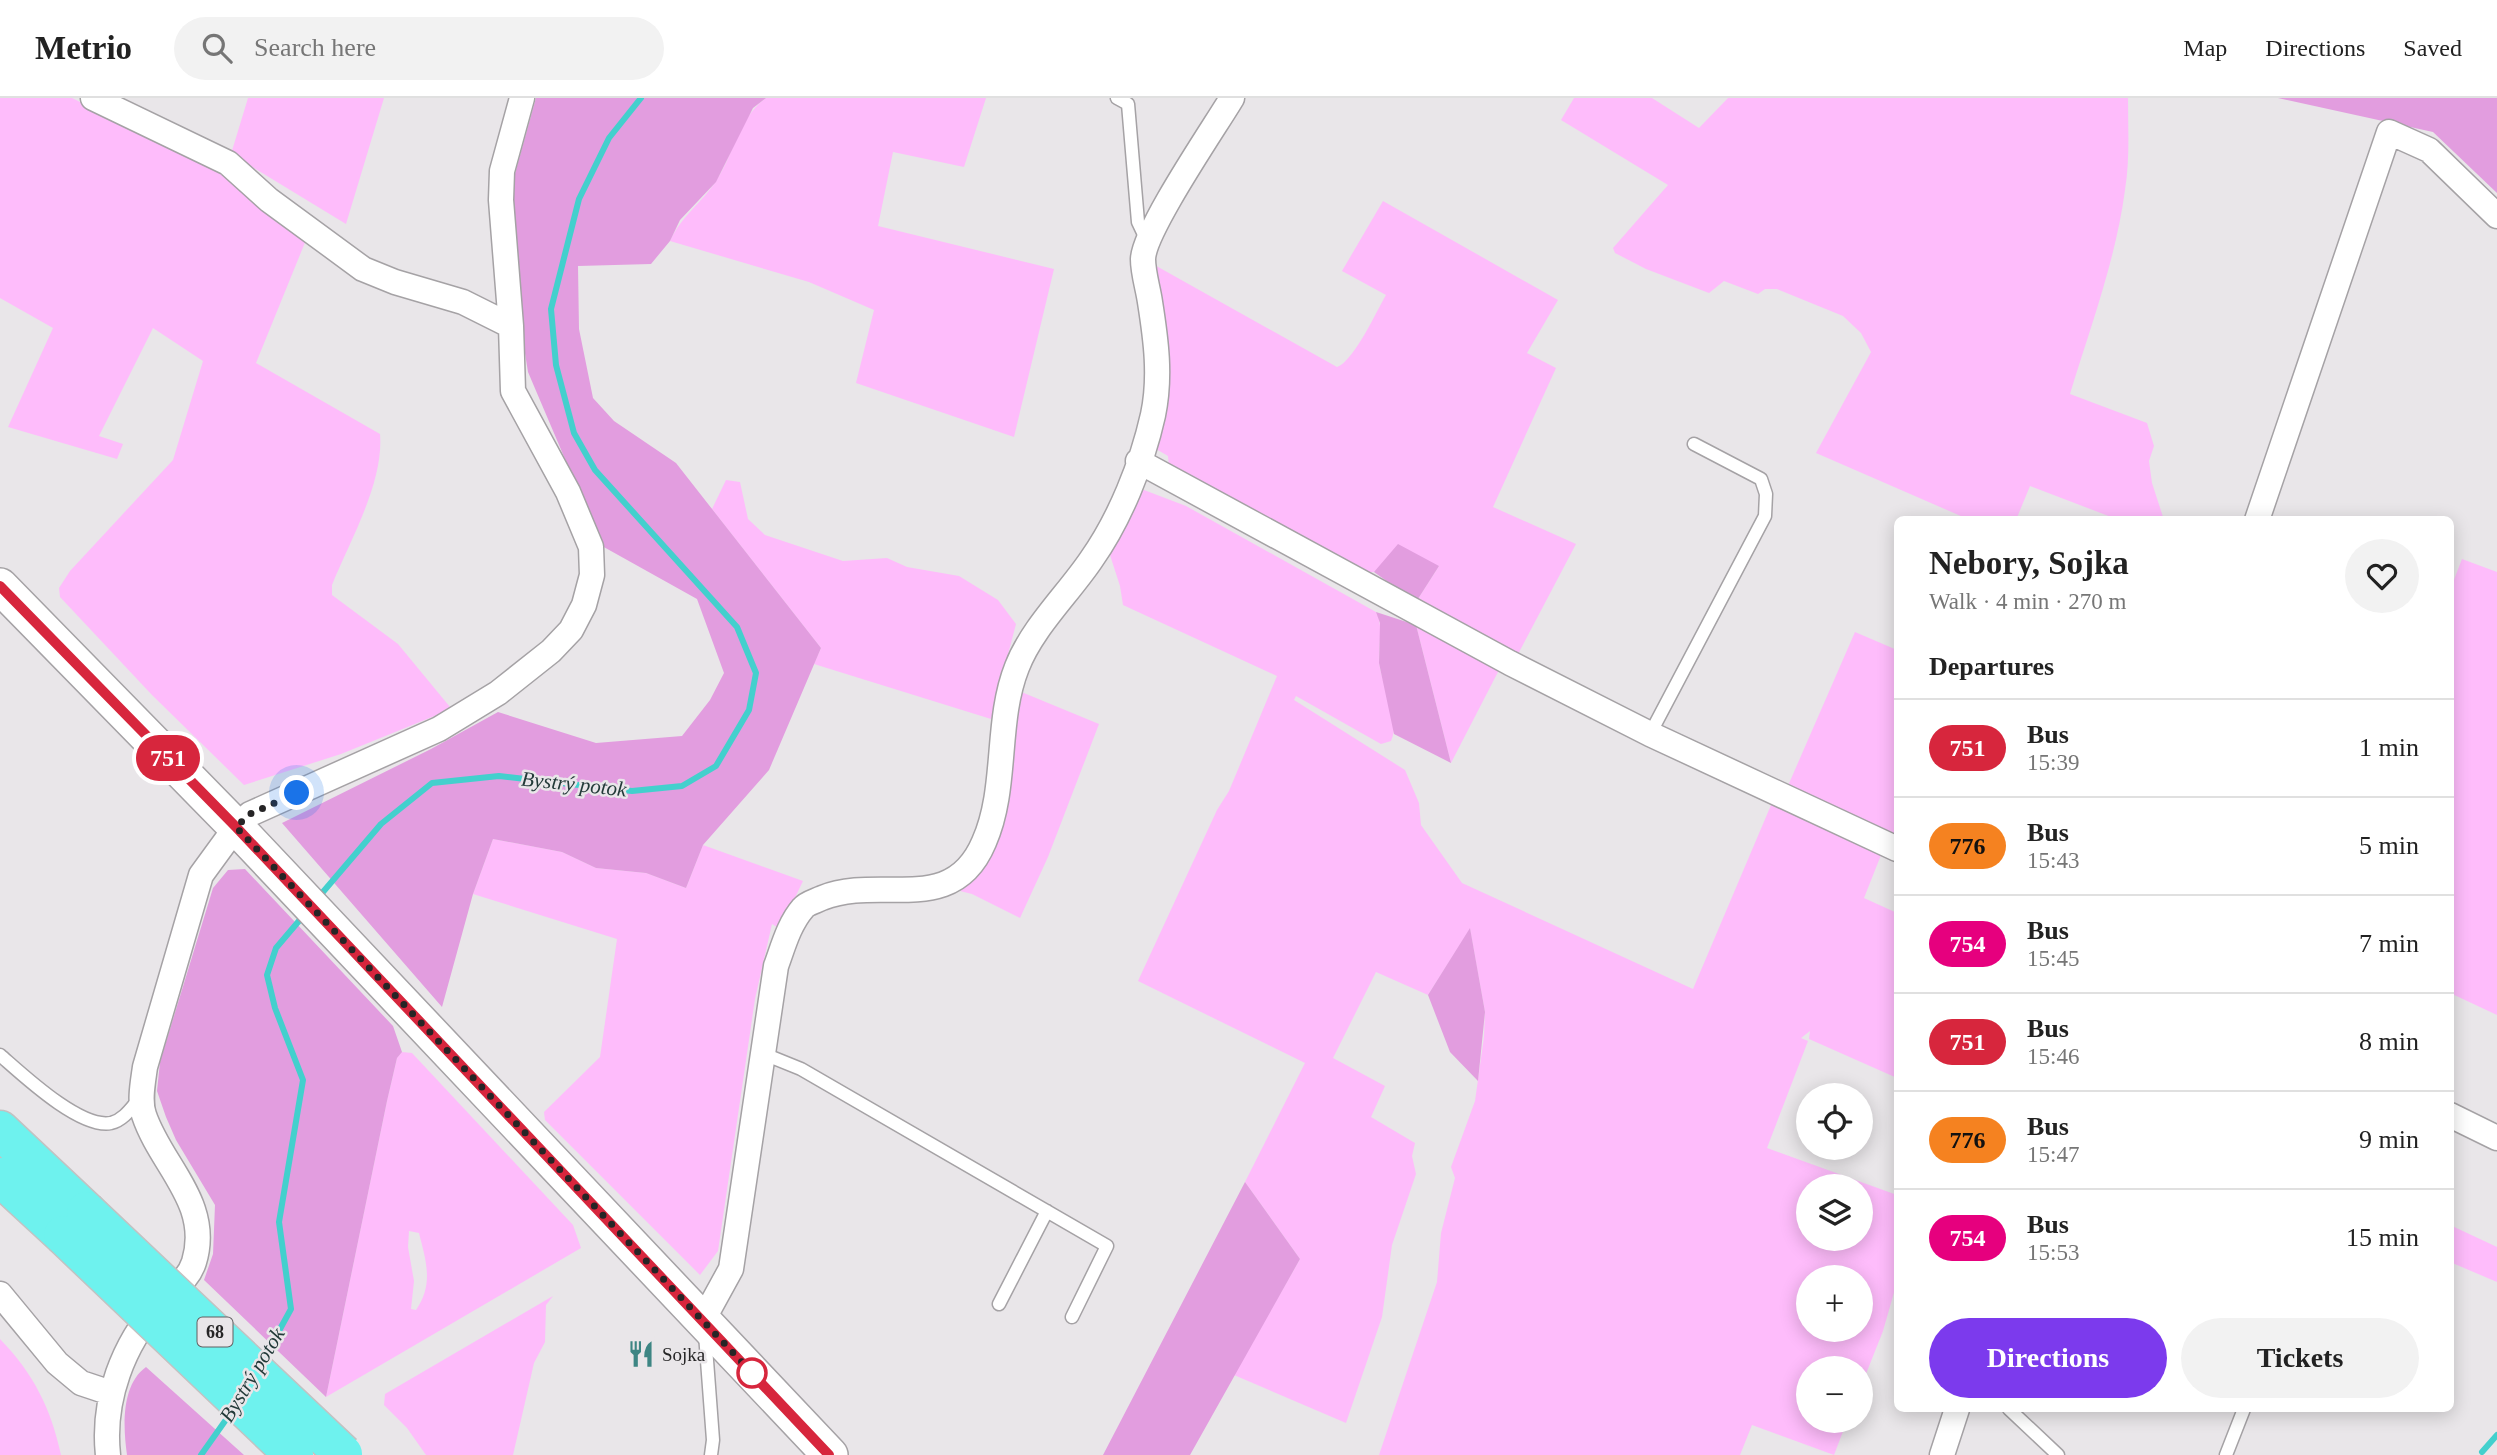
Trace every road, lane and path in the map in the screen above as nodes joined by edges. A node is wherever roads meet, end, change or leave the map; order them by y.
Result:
1 (93, 98) edge
2 (522, 98) edge
3 (1117, 98) edge
4 (1232, 98) edge
5 (2497, 216) edge
6 (1148, 243) junction
7 (511, 327) junction
8 (1694, 444) dead end
9 (1138, 461) junction
10 (2258, 516) edge
11 (0, 586) edge
12 (1650, 734) junction
13 (236, 827) junction
14 (1894, 848) edge
15 (764, 1054) junction
16 (0, 1055) edge
17 (142, 1095) junction
18 (2454, 1117) edge
19 (0, 1130) edge
20 (2497, 1138) edge
21 (0, 1177) edge
22 (1047, 1211) junction
23 (75, 1223) junction
24 (0, 1294) edge
25 (999, 1304) dead end
26 (1072, 1317) dead end
27 (703, 1320) junction
28 (111, 1393) junction
29 (1956, 1412) edge
30 (2012, 1412) edge
31 (2243, 1412) edge
32 (108, 1455) edge
33 (294, 1455) edge
34 (343, 1455) edge
35 (711, 1455) edge
36 (830, 1455) edge
37 (1942, 1455) edge
38 (2058, 1455) edge
39 (2226, 1455) edge

1 - 7 street
2 - 7 street
3 - 6 lane
4 - 6 street
5 - 10 street
6 - 9 street
7 - 13 street
8 - 12 lane
9 - 12 street
9 - 15 street
11 - 13 main road
12 - 14 street
13 - 17 street
13 - 27 main road
15 - 22 lane
15 - 27 street
16 - 17 lane
17 - 28 street
18 - 20 street
19 - 23 highway, 68
21 - 23 highway, 68
22 - 25 lane
22 - 26 lane
23 - 33 highway, 68, bridge
23 - 34 highway, 68, bridge
24 - 28 street
27 - 35 lane
27 - 36 main road
28 - 32 street
29 - 37 street
30 - 38 lane
31 - 39 lane

